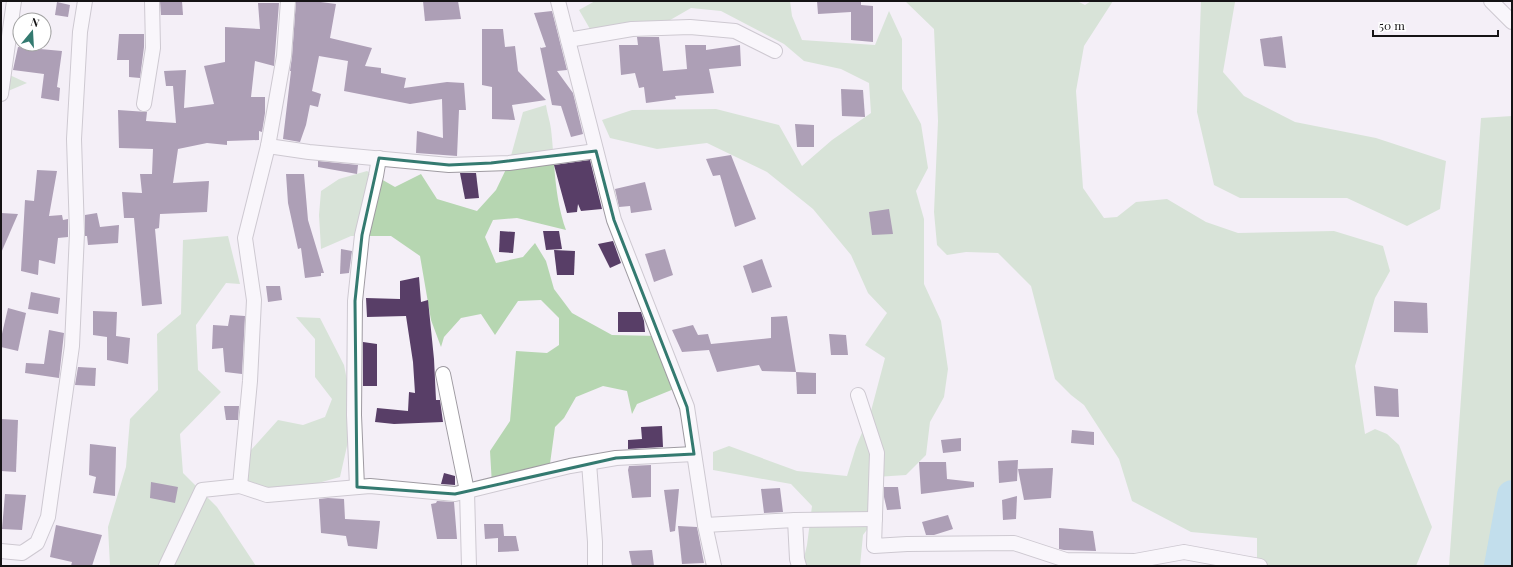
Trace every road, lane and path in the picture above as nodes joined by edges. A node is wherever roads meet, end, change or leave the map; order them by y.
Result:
1 (14, 1) edge
2 (85, 1) edge
3 (152, 1) edge
4 (288, 1) edge
5 (558, 1) edge
6 (1490, 1) edge
7 (1512, 22) edge
8 (568, 40) junction
9 (775, 51) dead end
10 (1, 94) edge
11 (144, 104) dead end
12 (268, 146) junction
13 (596, 150) junction
14 (379, 158) junction
15 (443, 374) dead end
16 (858, 395) dead end
17 (694, 454) junction
18 (589, 463) junction
19 (240, 486) junction
20 (357, 487) junction
21 (467, 491) junction
22 (875, 519) junction
23 (795, 520) junction
24 (705, 525) junction
25 (1, 551) edge
26 (1147, 563) edge
27 (166, 566) edge
28 (469, 566) edge
29 (595, 566) edge
30 (714, 566) edge
31 (799, 566) edge
32 (1260, 566) edge

1 - 10 street
2 - 25 street
3 - 11 street
4 - 12 street
5 - 8 street
6 - 7 street
8 - 9 street
8 - 13 street
12 - 14 street
12 - 19 street
13 - 14 street
13 - 17 street
14 - 20 street
15 - 21 street
16 - 22 street
17 - 18 street
17 - 24 street
18 - 21 street
18 - 29 street
19 - 20 street
19 - 27 street
20 - 21 street
21 - 28 street
22 - 23 street
22 - 26 street
23 - 24 street
23 - 31 street
24 - 30 street
26 - 32 street

